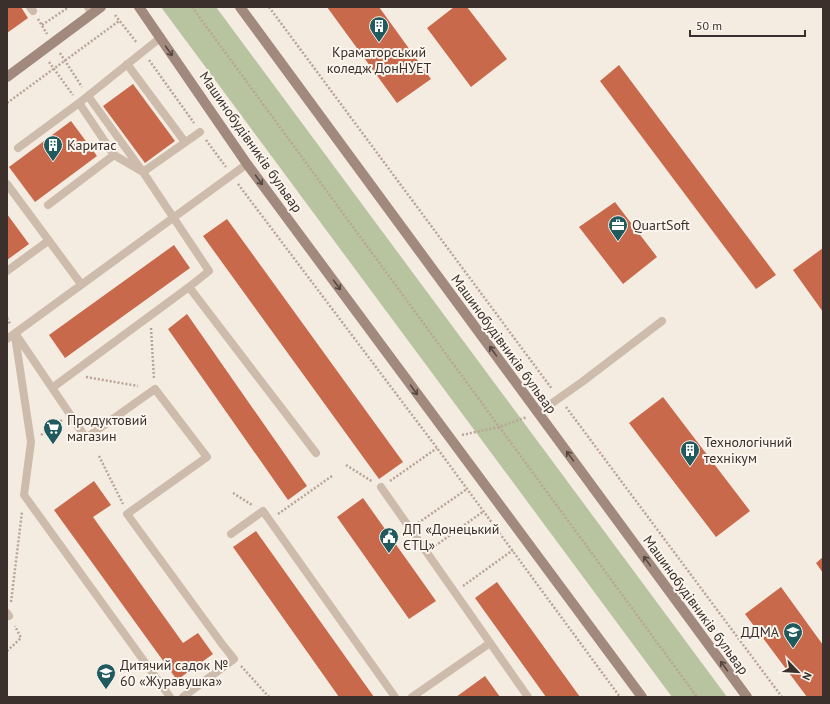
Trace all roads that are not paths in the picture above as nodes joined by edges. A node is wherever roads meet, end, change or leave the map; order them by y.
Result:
1 (101, 7) edge
2 (139, 7) edge
3 (240, 7) edge
4 (90, 10) edge
5 (160, 38) junction
6 (127, 64) junction
7 (7, 77) edge
8 (88, 96) junction
9 (79, 104) junction
10 (200, 132) road end
11 (185, 142) junction
12 (18, 148) dead end
13 (114, 155) junction
14 (247, 164) junction
15 (143, 172) junction
16 (7, 184) edge
17 (48, 205) dead end
18 (174, 216) junction
19 (48, 241) junction
20 (7, 271) edge
21 (81, 284) junction
22 (189, 287) junction
23 (662, 321) dead end
24 (15, 333) junction
25 (7, 339) edge
26 (52, 388) junction
27 (538, 413) junction
28 (316, 453) dead end
29 (380, 487) road end
30 (231, 534) dead end
31 (490, 643) junction
32 (170, 697) edge
33 (183, 697) edge
34 (395, 697) edge
35 (412, 697) edge
36 (528, 697) edge
37 (642, 697) edge
38 (747, 697) edge

1 - 4 street
2 - 5 street, Машинобудівників бульвар
27 -> 3 street, Машинобудівників бульвар
4 - 7 street
5 - 6 lane
5 -> 14 street, Машинобудівників бульвар
6 - 8 lane
6 - 11 lane
8 - 9 lane
8 - 15 lane
9 - 12 lane
9 - 13 lane
10 - 11 lane
11 - 15 lane
13 - 15 lane
13 - 17 lane
14 - 18 lane
14 -> 37 street, Машинобудівників бульвар
15 - 18 lane
16 - 19 lane
18 - 21 lane
18 - 22 lane
19 - 20 lane
19 - 21 lane
21 - 24 lane
22 - 26 lane
22 - 28 lane
23 - 27 lane
24 - 25 lane
24 - 26 lane
24 - 32 lane
26 - 33 lane
38 -> 27 street, Машинобудівників бульвар
29 - 31 lane
30 - 34 lane
31 - 35 lane
31 - 36 lane

